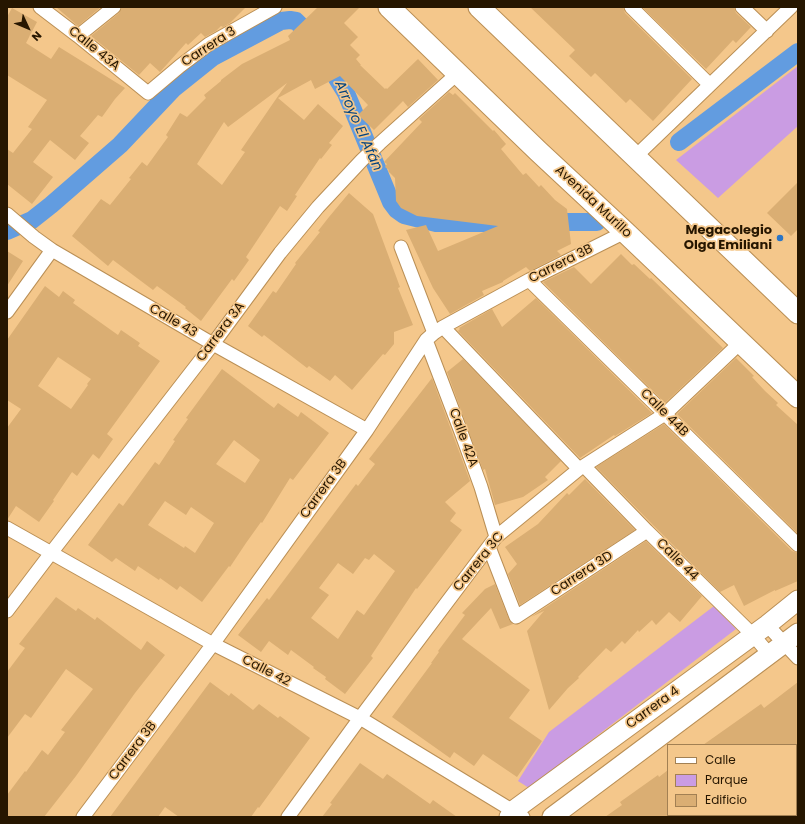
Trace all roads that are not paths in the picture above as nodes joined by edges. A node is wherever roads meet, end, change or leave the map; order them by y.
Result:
1 (40, 7) edge
2 (114, 7) edge
3 (275, 7) edge
4 (388, 7) edge
5 (479, 7) edge
6 (631, 7) edge
7 (742, 7) edge
8 (791, 7) edge
9 (767, 31) junction
10 (78, 36) junction
11 (458, 73) junction
12 (710, 85) junction
13 (148, 93) joint
14 (635, 157) junction
15 (8, 215) edge
16 (625, 232) junction
17 (401, 247) dead end
18 (52, 250) junction
19 (529, 280) junction
20 (7, 312) edge
21 (798, 313) edge
22 (434, 333) junction
23 (740, 343) junction
24 (213, 344) junction
25 (798, 397) edge
26 (665, 414) junction
27 (367, 430) junction
28 (582, 467) junction
29 (7, 528) edge
30 (647, 531) junction
31 (492, 542) junction
32 (798, 545) edge
33 (51, 553) junction
34 (798, 600) edge
35 (7, 611) edge
36 (516, 617) joint
37 (760, 630) junction
38 (214, 644) junction
39 (784, 644) edge
40 (798, 658) edge
41 (360, 718) junction
42 (515, 815) edge
43 (83, 817) edge
44 (288, 817) edge
45 (552, 817) edge

1 - 10 street, Calle 43A
2 - 10 street
3 - 13 street, Carrera 3
4 - 11 main road, Avenida Murillo
5 - 14 main road
6 - 12 street
7 - 9 street
8 - 9 street
9 - 12 street
10 - 13 street, Calle 43A
11 - 16 main road, Avenida Murillo
11 - 24 street, Carrera 3A
12 - 14 street
14 - 21 main road
15 - 18 street, Calle 43
16 - 19 street, Carrera 3B
16 - 23 main road, Avenida Murillo
17 - 22 street, Calle 44
18 - 20 street
18 - 24 street, Calle 43
19 - 22 street, Carrera 3B
19 - 26 street, Calle 44B
22 - 27 street, Carrera 3B
22 - 28 street, Calle 44
22 - 31 street, Calle 42A
23 - 25 main road, Avenida Murillo
23 - 26 street, Carrera 3C
24 - 27 street, Calle 43
24 - 33 street, Carrera 3A
26 - 28 street, Carrera 3C
26 - 32 street, Calle 44B
27 - 38 street, Carrera 3B
28 - 30 street, Calle 44
28 - 31 street, Carrera 3C
29 - 33 street, Calle 42
30 - 36 street, Carrera 3D
30 - 37 street, Calle 44
31 - 36 street, Calle 42A
31 - 41 street, Carrera 3C
33 - 35 street, Carrera 3A
33 - 38 street, Calle 42
34 - 37 street, Carrera 4
37 - 39 street, Calle 44
37 - 42 street, Carrera 4
38 - 41 street, Calle 42
38 - 43 street, Carrera 3B
39 - 40 street, Calle 44
39 - 45 street, Carrera 4
41 - 42 street, Calle 42
41 - 44 street, Carrera 3C

